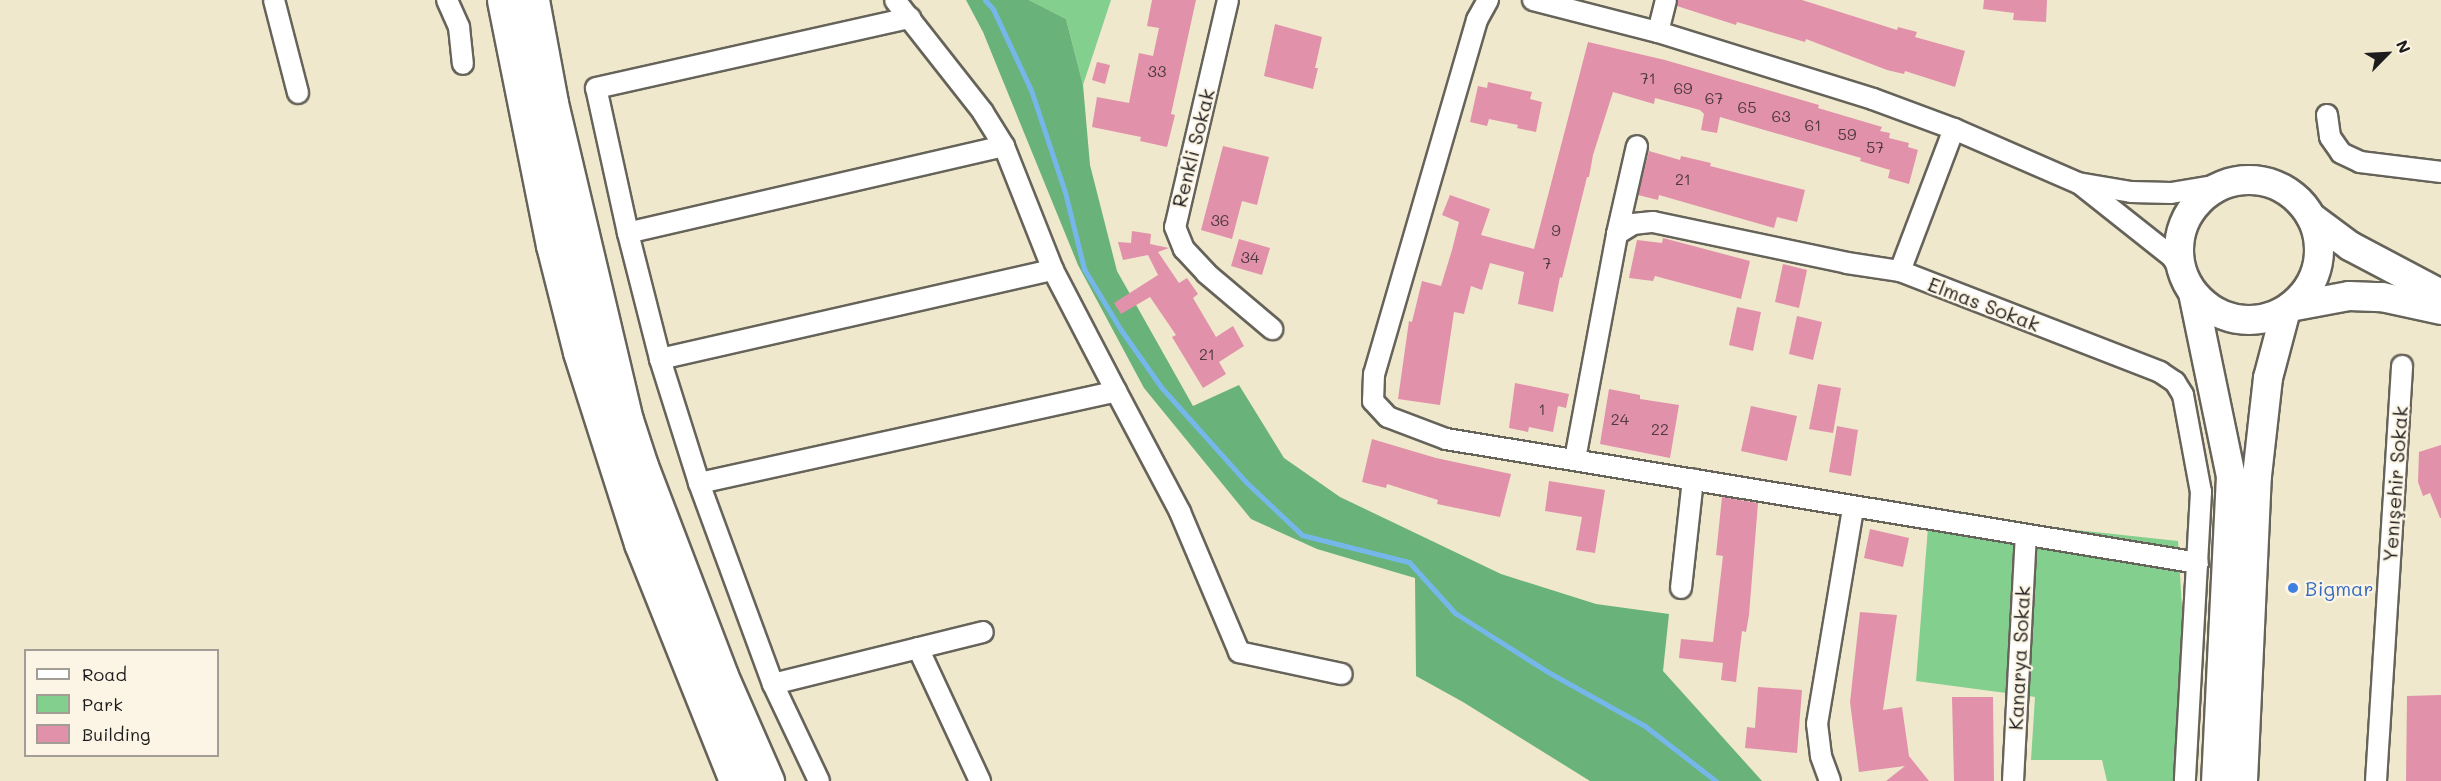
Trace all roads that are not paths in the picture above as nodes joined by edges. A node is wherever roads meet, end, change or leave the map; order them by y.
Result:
1 (274, 0) edge
2 (447, 0) edge
3 (504, 0) edge
4 (532, 0) edge
5 (549, 0) edge
6 (895, 0) edge
7 (1228, 0) edge
8 (1488, 0) edge
9 (1533, 0) edge
10 (1666, 0) edge
11 (910, 18) junction
12 (1658, 32) junction
13 (463, 63) dead end
14 (298, 93) dead end
15 (2327, 116) dead end
16 (1954, 129) junction
17 (1004, 146) junction
18 (1637, 146) dead end
19 (2441, 172) edge
20 (2078, 183) junction
21 (2220, 185) junction
22 (2311, 217) junction
23 (628, 233) junction
24 (1617, 234) junction
25 (1053, 270) junction
26 (1900, 271) junction
27 (2188, 284) junction
28 (2441, 294) edge
29 (2288, 309) junction
30 (2441, 310) edge
31 (1272, 329) dead end
32 (660, 358) junction
33 (2402, 366) dead end
34 (1116, 391) junction
35 (626, 420) junction
36 (1575, 459) junction
37 (1693, 480) junction
38 (699, 483) junction
39 (1853, 508) junction
40 (2026, 536) junction
41 (2198, 563) junction
42 (1681, 588) dead end
43 (983, 632) dead end
44 (918, 648) junction
45 (2193, 650) junction
46 (2224, 651) junction
47 (1342, 674) dead end
48 (773, 684) junction
49 (736, 781) edge
50 (767, 781) edge
51 (819, 781) edge
52 (980, 781) edge
53 (1830, 781) edge
54 (2013, 781) edge
55 (2185, 781) edge
56 (2216, 781) edge
57 (2243, 781) edge
58 (2376, 781) edge

1 - 14 street
2 - 13 street
3 - 49 highway
4 - 35 highway
5 - 35 highway
6 - 11 street
7 - 31 street, Renkli Sokak
8 - 36 street
9 - 12 street
10 - 12 street
11 - 17 street
11 - 23 street
12 - 16 street
15 - 19 street
16 - 20 street
16 - 26 street
17 - 23 street
17 - 25 street
18 - 24 street
20 - 21 street
20 - 27 street
21 - 22 street
21 - 27 street
22 - 28 street
22 - 29 street
23 - 32 street
24 - 26 street, Elmas Sokak
24 - 36 street
25 - 32 street
25 - 34 street
26 - 41 street, Elmas Sokak
27 - 29 street
27 - 46 street
29 - 30 street
29 - 57 street
32 - 38 street
33 - 58 street, Yenışehir Sokak
34 - 38 street
34 - 47 street
35 - 50 highway
36 - 37 street
37 - 39 street
37 - 42 street
38 - 48 street
39 - 40 street
39 - 53 street
40 - 41 street
40 - 54 street, Kanarya Sokak
41 - 45 street, Elmas Sokak
43 - 44 street
44 - 48 street
44 - 52 street
45 - 46 street
45 - 55 street, Elmas Sokak
46 - 56 street
48 - 51 street

